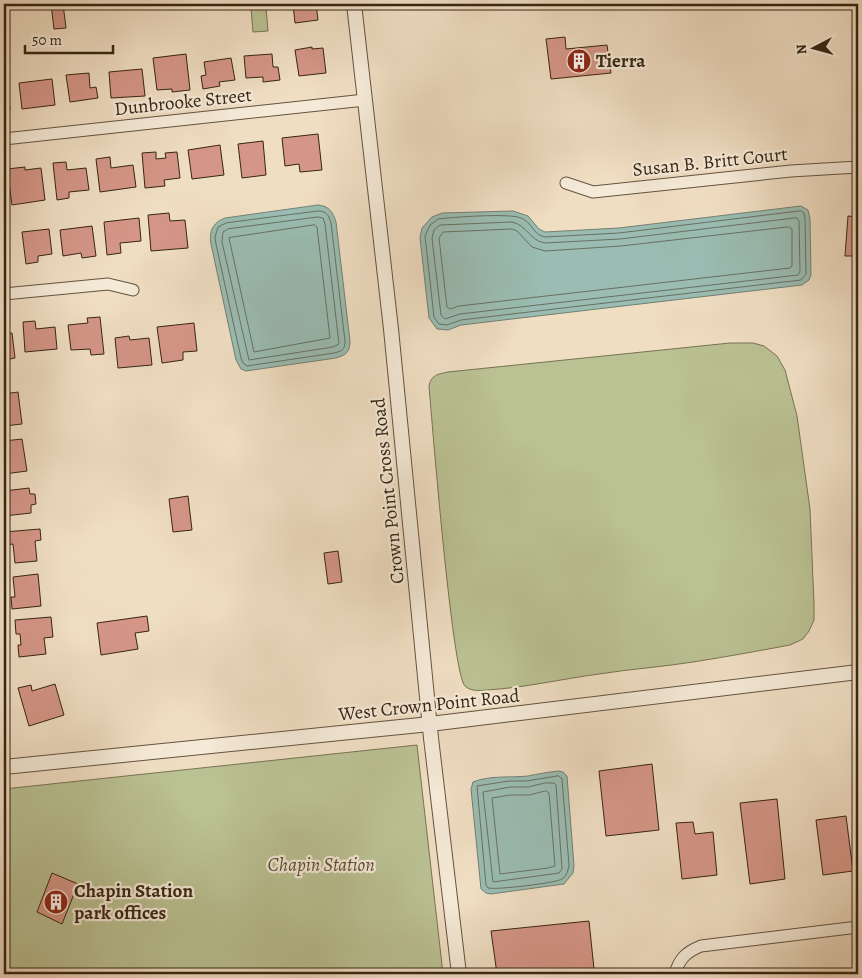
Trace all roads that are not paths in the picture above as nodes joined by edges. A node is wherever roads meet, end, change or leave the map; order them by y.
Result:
1 (354, 4) edge
2 (365, 100) junction
3 (4, 139) edge
4 (858, 167) edge
5 (566, 183) dead end
6 (134, 290) dead end
7 (4, 294) edge
8 (858, 672) edge
9 (430, 724) junction
10 (4, 767) edge
11 (858, 928) edge
12 (459, 974) edge
13 (675, 974) edge

1 - 2 street, Crown Point Cross Road
2 - 3 street, Dunbrooke Street
2 - 9 street, Crown Point Cross Road
4 - 5 street, Susan B. Britt Court
6 - 7 street
8 - 9 street, West Crown Point Road
9 - 10 street, West Crown Point Road
9 - 12 street, Crown Point Cross Road
11 - 13 street

